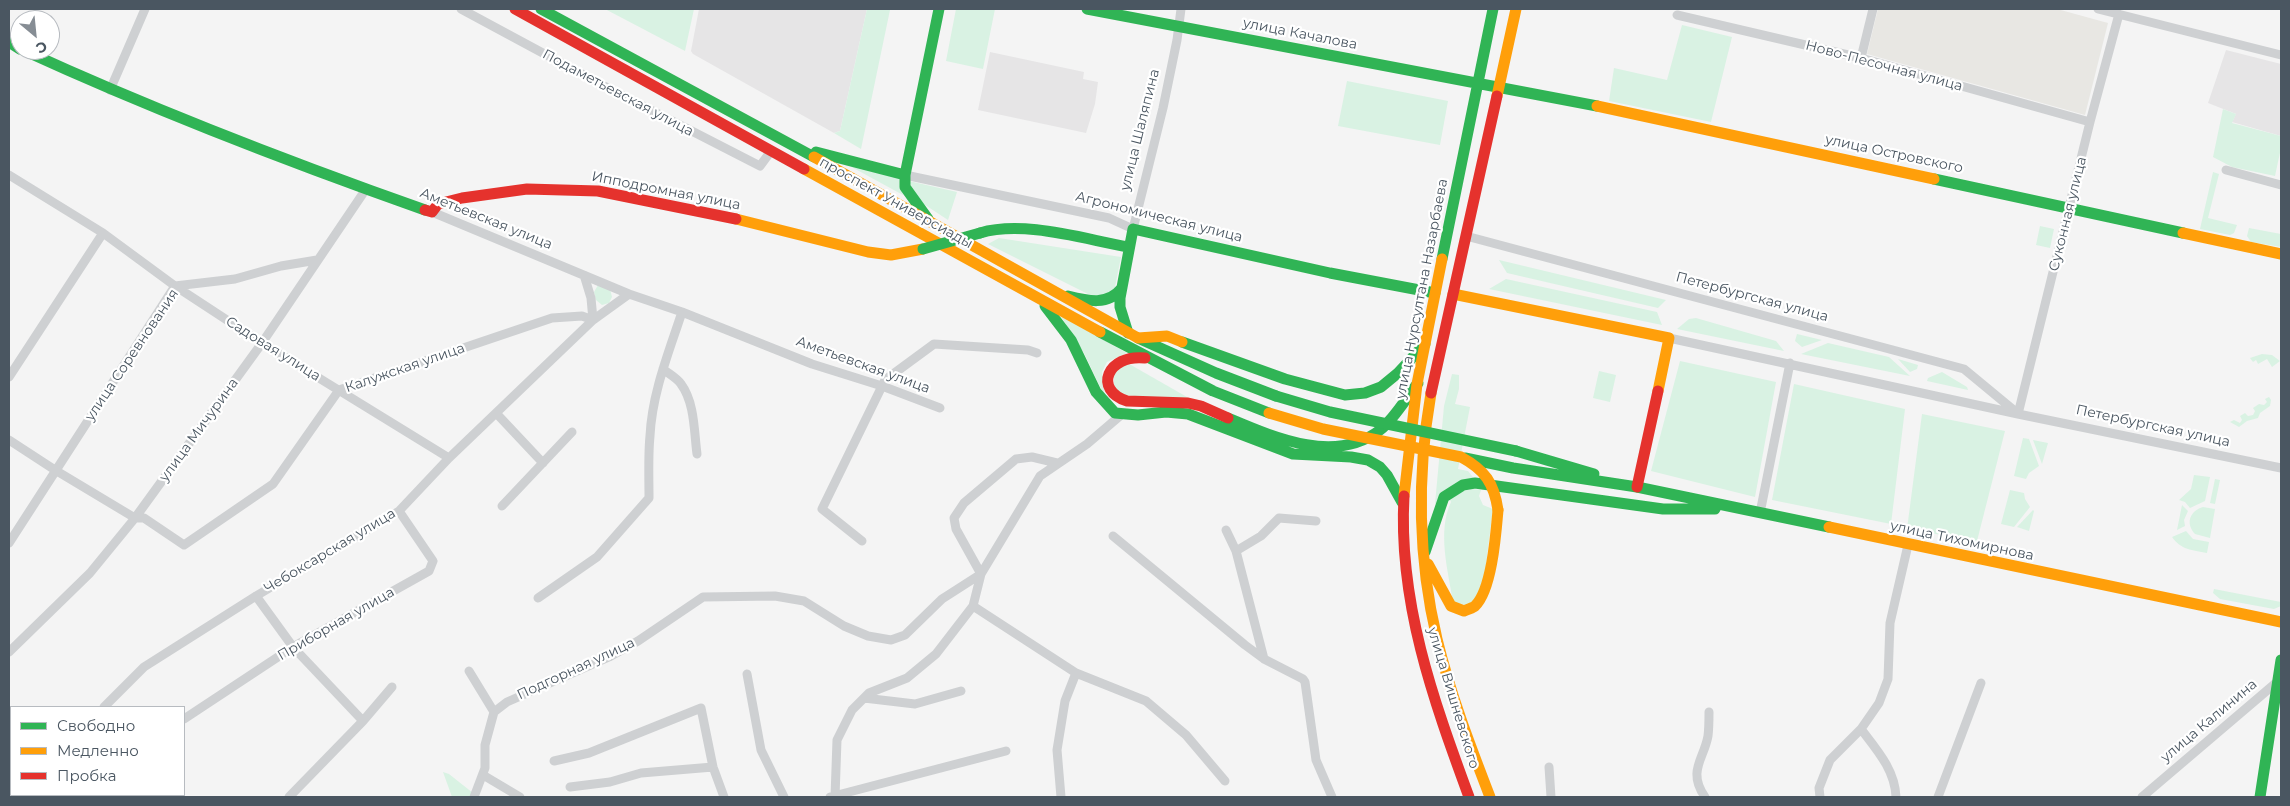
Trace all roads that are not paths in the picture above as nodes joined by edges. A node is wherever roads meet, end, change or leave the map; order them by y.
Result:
1 (145, 9) edge
2 (461, 9) edge
3 (515, 9) edge
4 (541, 9) edge
5 (939, 9) edge
6 (1087, 9) edge
7 (1181, 9) edge
8 (1493, 9) edge
9 (1516, 9) edge
10 (1873, 9) edge
11 (2098, 9) edge
12 (551, 12) edge
13 (2119, 14) junction
14 (1677, 15) dead end
15 (1178, 27) junction
16 (2281, 55) edge
17 (1861, 58) junction
18 (45, 60) edge
19 (1478, 84) junction
20 (1500, 87) junction
21 (110, 90) junction
22 (2090, 122) junction
23 (800, 149) junction
24 (771, 151) junction
25 (2226, 170) dead end
26 (905, 175) junction
27 (9, 176) edge
28 (2281, 185) edge
29 (366, 189) junction
30 (2070, 208) junction
31 (432, 212) junction
32 (928, 219) junction
33 (1133, 229) junction
34 (103, 233) junction
35 (1466, 236) junction
36 (1129, 247) junction
37 (2281, 254) edge
38 (317, 260) junction
39 (584, 275) junction
40 (175, 286) junction
41 (1122, 288) junction
42 (1435, 293) junction
43 (629, 294) junction
44 (1453, 294) junction
45 (1064, 295) junction
46 (1040, 300) junction
47 (682, 312) junction
48 (593, 320) junction
49 (1133, 335) junction
50 (1669, 338) junction
51 (262, 343) junction
52 (1425, 344) junction
53 (1037, 353) dead end
54 (1148, 358) junction
55 (1790, 363) junction
56 (663, 369) junction
57 (9, 376) edge
58 (1419, 382) junction
59 (882, 386) junction
60 (339, 390) junction
61 (940, 408) dead end
62 (496, 413) junction
63 (2018, 414) junction
64 (1122, 415) junction
65 (572, 432) dead end
66 (9, 440) edge
67 (697, 454) dead end
68 (1461, 457) junction
69 (449, 458) junction
70 (543, 463) junction
71 (1057, 463) junction
72 (2281, 468) edge
73 (55, 470) junction
74 (1637, 487) junction
75 (1402, 502) junction
76 (502, 506) dead end
77 (1737, 508) junction
78 (399, 510) junction
79 (1760, 513) junction
80 (136, 518) junction
81 (1316, 521) dead end
82 (1226, 530) dead end
83 (1113, 536) dead end
84 (862, 541) dead end
85 (9, 543) edge
86 (1908, 545) junction
87 (1236, 551) junction
88 (1425, 554) junction
89 (982, 574) junction
90 (1406, 577) joint
91 (256, 596) junction
92 (538, 598) dead end
93 (973, 606) junction
94 (2281, 622) edge
95 (293, 647) junction
96 (9, 652) edge
97 (1264, 659) junction
98 (2281, 660) edge
99 (469, 671) dead end
100 (1076, 673) junction
101 (747, 674) dead end
102 (2277, 682) junction
103 (1981, 683) dead end
104 (392, 687) dead end
105 (961, 691) dead end
106 (864, 698) junction
107 (105, 706) edge
108 (494, 712) junction
109 (1709, 712) dead end
110 (185, 718) edge
111 (363, 721) junction
112 (1861, 729) junction
113 (1006, 751) dead end
114 (554, 762) dead end
115 (713, 767) junction
116 (1549, 767) dead end
117 (483, 775) junction
118 (1225, 781) dead end
119 (570, 787) dead end
120 (289, 797) edge
121 (474, 797) edge
122 (520, 797) edge
123 (724, 797) edge
124 (784, 797) edge
125 (834, 797) edge
126 (1061, 797) edge
127 (1332, 797) edge
128 (1469, 797) edge
129 (1490, 797) edge
130 (1551, 797) edge
131 (1705, 797) edge
132 (1820, 797) edge
133 (1896, 797) edge
134 (1938, 797) edge
135 (2142, 797) edge
136 (2260, 797) edge

1 - 21 street
2 - 24 street, Подаметьевская улица
3 - 24 main road, проспект Универсиады
4 - 12 main road, проспект Универсиады
5 - 26 main road
6 - 15 main road, улица Качалова
7 - 15 street, улица Шаляпина
8 - 19 main road, улица Нурсултана Назарбаева
9 - 20 main road
10 - 17 street
11 - 13 street
12 - 23 main road, проспект Универсиады
13 - 16 street
13 - 22 street, Суконная улица
14 - 17 street, Ново-Песочная улица
15 - 19 main road, улица Качалова
15 - 33 street, улица Шаляпина
17 - 22 street, Ново-Песочная улица
18 - 21 main road, Аметьевская улица
19 - 20 main road, улица Качалова
19 - 42 main road, улица Нурсултана Назарбаева
20 - 30 main road, улица Островского
20 - 35 main road
21 - 29 main road, Аметьевская улица
22 - 30 street, Суконная улица
23 - 26 main road
23 - 32 main road, проспект Универсиады
24 - 46 main road, проспект Универсиады
25 - 28 street
26 - 32 main road
26 - 33 street, Агрономическая улица
27 - 34 street, Садовая улица
29 - 31 main road, Аметьевская улица
29 - 38 street, улица Мичурина
30 - 37 main road, улица Островского
30 - 63 street, Суконная улица
31 - 36 main road, Ипподромная улица, bridge
31 - 39 street, Аметьевская улица
32 - 45 main road, проспект Универсиады
33 - 36 main road, улица Шаляпина
33 - 42 main road, Агрономическая улица
34 - 40 street, Садовая улица
34 - 57 street
35 - 44 main road
35 - 63 street, Петербургская улица
36 - 41 main road, улица Шаляпина
38 - 40 street, улица Соревнования
38 - 51 street, улица Мичурина
39 - 43 street, Аметьевская улица
39 - 48 street
40 - 51 street, Садовая улица
40 - 73 street, улица Соревнования
41 - 45 main road
41 - 49 main road, улица Шаляпина
42 - 52 main road, улица Нурсултана Назарбаева
43 - 47 street, Аметьевская улица
43 - 48 street, Чебоксарская улица
44 - 50 main road, Петербургская улица
44 - 88 main road
45 - 49 main road, проспект Универсиады
46 - 54 main road, проспект Универсиады
46 - 64 main road
47 - 56 street
47 - 59 street, Аметьевская улица
48 - 60 street, Калужская улица
48 - 62 street, Чебоксарская улица
49 - 52 main road
49 - 74 main road, проспект Универсиады, bridge
50 - 55 street, Петербургская улица
50 - 74 main road
51 - 60 street, Садовая улица
51 - 80 street, улица Мичурина
52 - 58 main road, улица Нурсултана Назарбаева
53 - 59 street
54 - 58 main road
54 - 68 main road, проспект Универсиады, bridge
55 - 63 street, Петербургская улица
55 - 79 street
56 - 67 street
56 - 92 street
58 - 75 main road, улица Нурсултана Назарбаева
59 - 61 street, Аметьевская улица
59 - 84 street
60 - 69 street, Садовая улица
60 - 80 street, Калужская улица
62 - 69 street, Чебоксарская улица
62 - 70 street
63 - 72 street, Петербургская улица
64 - 71 street
64 - 75 main road
65 - 70 street
66 - 73 street, Калужская улица
68 - 74 main road, проспект Универсиады
68 - 88 main road, bridge
69 - 78 street, Чебоксарская улица
70 - 76 street
71 - 89 street
71 - 89 street
73 - 80 street, Калужская улица
73 - 85 street, улица Соревнования
74 - 77 main road, улица Тихомирнова
75 - 90 main road, улица Нурсултана Назарбаева
77 - 79 main road, улица Тихомирнова
77 - 88 main road
78 - 91 street, Чебоксарская улица
78 - 95 street, Приборная улица
79 - 86 main road, улица Тихомирнова
80 - 96 street, улица Мичурина
81 - 87 street
82 - 87 street
83 - 97 street
86 - 94 main road, улица Тихомирнова
86 - 112 street
87 - 97 street
88 - 129 main road, улица Вишневского
89 - 93 street
89 - 108 street, Подгорная улица
90 - 128 main road, улица Вишневского
91 - 95 street
91 - 107 street, Чебоксарская улица
93 - 100 street
93 - 106 street
95 - 110 street, Приборная улица
95 - 111 street
97 - 127 street
98 - 102 main road, улица Калинина
99 - 108 street
100 - 118 street
100 - 126 street
101 - 124 street
102 - 135 street, улица Калинина
102 - 136 main road
103 - 134 street
104 - 111 street
105 - 106 street
106 - 125 street
108 - 117 street
109 - 131 street
111 - 120 street
112 - 132 street
112 - 133 street
113 - 125 street
114 - 115 street
115 - 119 street
115 - 123 street
116 - 130 street
117 - 121 street
117 - 122 street

